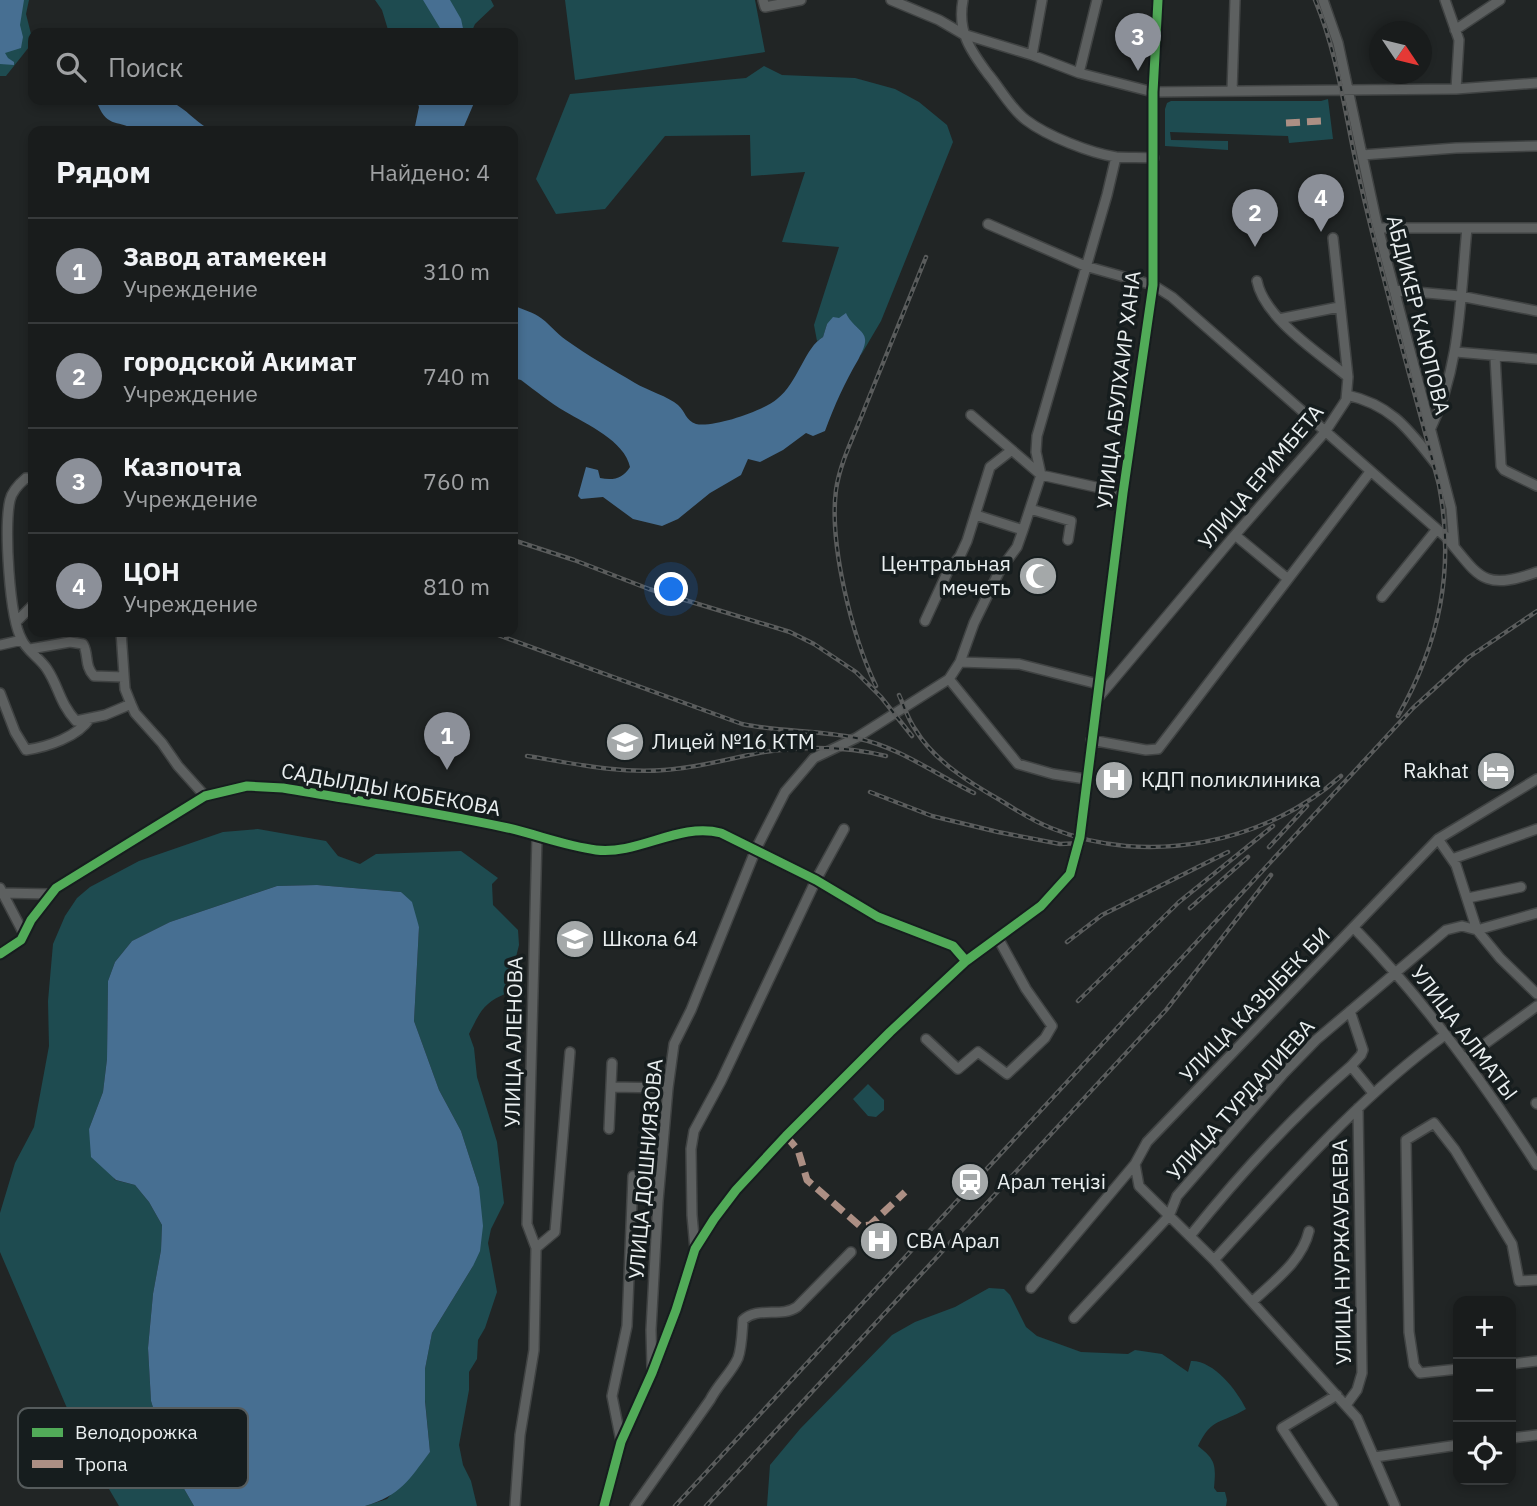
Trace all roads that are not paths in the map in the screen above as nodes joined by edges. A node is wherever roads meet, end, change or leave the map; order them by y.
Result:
1 (763, 0) edge
2 (801, 0) edge
3 (891, 0) edge
4 (963, 0) edge
5 (1042, 0) edge
6 (1097, 0) edge
7 (1157, 0) edge
8 (1235, 0) edge
9 (1323, 0) edge
10 (1445, 0) edge
11 (1500, 0) edge
12 (1455, 30) junction
13 (962, 34) junction
14 (1032, 55) junction
15 (1079, 73) junction
16 (1537, 83) edge
17 (1456, 89) junction
18 (1349, 91) junction
19 (1153, 92) junction
20 (1232, 92) junction
21 (1537, 146) edge
22 (1362, 155) junction
23 (1116, 157) junction
24 (1154, 158) junction
25 (988, 224) dead end
26 (1378, 228) junction
27 (1467, 228) junction
28 (1537, 228) edge
29 (1333, 238) dead end
30 (1085, 266) junction
31 (1257, 281) dead end
32 (1153, 285) junction
33 (1394, 290) junction
34 (1460, 296) junction
35 (1339, 307) junction
36 (1537, 311) edge
37 (1279, 319) junction
38 (1456, 352) junction
39 (1495, 356) junction
40 (1537, 359) edge
41 (1348, 377) junction
42 (1347, 395) junction
43 (971, 415) dead end
44 (1430, 430) junction
45 (1325, 432) junction
46 (1012, 450) junction
47 (1439, 468) junction
48 (1370, 472) junction
49 (1041, 475) junction
50 (28, 479) edge
51 (1537, 486) edge
52 (1124, 493) junction
53 (1030, 509) junction
54 (976, 515) junction
55 (1437, 528) junction
56 (1023, 530) junction
57 (1235, 535) junction
58 (1068, 540) dead end
59 (1454, 546) junction
60 (1537, 572) edge
61 (1288, 579) junction
62 (1382, 597) dead end
63 (28, 610) edge
64 (925, 621) dead end
65 (16, 622) junction
66 (121, 637) edge
67 (22, 640) junction
68 (0, 645) edge
69 (30, 649) junction
70 (960, 662) junction
71 (124, 677) junction
72 (949, 678) junction
73 (1098, 684) junction
74 (0, 693) edge
75 (1097, 699) junction
76 (131, 704) junction
77 (90, 718) junction
78 (1091, 740) junction
79 (1086, 779) junction
80 (1537, 779) edge
81 (205, 796) junction
82 (844, 829) dead end
83 (1537, 829) edge
84 (537, 836) junction
85 (1438, 839) junction
86 (756, 849) junction
87 (1452, 859) junction
88 (816, 880) junction
89 (1521, 887) dead end
90 (1, 890) edge
91 (50, 894) junction
92 (1468, 898) junction
93 (1537, 913) edge
94 (1354, 928) junction
95 (1477, 930) junction
96 (24, 934) junction
97 (998, 938) junction
98 (0, 954) edge
99 (966, 961) junction
100 (1396, 971) junction
101 (1537, 994) edge
102 (1537, 1006) edge
103 (1350, 1011) junction
104 (1445, 1035) junction
105 (926, 1039) dead end
106 (570, 1052) dead end
107 (1464, 1059) junction
108 (612, 1063) dead end
109 (1351, 1066) junction
110 (611, 1087) junction
111 (668, 1088) junction
112 (1373, 1093) junction
113 (1358, 1108) junction
114 (609, 1129) dead end
115 (1135, 1164) junction
116 (1537, 1165) edge
117 (633, 1176) dead end
118 (1169, 1216) junction
119 (1308, 1231) dead end
120 (1190, 1236) junction
121 (536, 1248) junction
122 (695, 1249) junction
123 (852, 1252) dead end
124 (1214, 1260) junction
125 (1537, 1280) edge
126 (1031, 1289) dead end
127 (1252, 1302) junction
128 (1074, 1318) dead end
129 (1537, 1361) edge
130 (1516, 1363) edge
131 (1453, 1370) edge
132 (652, 1373) junction
133 (1338, 1395) junction
134 (1346, 1405) junction
135 (1537, 1435) edge
136 (1516, 1437) edge
137 (621, 1442) junction
138 (1453, 1446) edge
139 (1375, 1457) junction
140 (514, 1506) edge
141 (604, 1506) edge
142 (635, 1506) edge
143 (1333, 1506) edge
144 (1395, 1506) edge

1 - 2 street
3 - 13 street
4 - 13 street
5 - 14 street
6 - 15 street
7 - 19 street, УЛИЦА АБУЛХАИР ХАНА
8 - 20 street
9 - 18 street, АБДИКЕР КАЮПОВА
10 - 12 street
11 - 12 street
12 - 17 street
13 - 14 street
13 - 23 street
14 - 15 street
15 - 19 street
16 - 17 street
17 - 18 street
18 - 20 street
18 - 22 street, АБДИКЕР КАЮПОВА
19 - 20 street
19 - 24 street, УЛИЦА АБУЛХАИР ХАНА
21 - 22 street
22 - 26 street, АБДИКЕР КАЮПОВА
23 - 24 street
23 - 30 street
24 - 32 street, УЛИЦА АБУЛХАИР ХАНА
25 - 30 street
26 - 27 street
26 - 33 street, АБДИКЕР КАЮПОВА
27 - 28 street
27 - 34 street
29 - 35 street, УЛИЦА ЕРИМБЕТА
30 - 32 street
30 - 49 street
31 - 37 street
32 - 45 street
32 - 52 street, УЛИЦА АБУЛХАИР ХАНА
33 - 34 street
33 - 44 street, АБДИКЕР КАЮПОВА
34 - 36 street
34 - 38 street
35 - 37 street
35 - 41 street, УЛИЦА ЕРИМБЕТА
37 - 41 street
38 - 39 street
38 - 44 street
39 - 40 street
39 - 51 street
41 - 42 street, УЛИЦА ЕРИМБЕТА
42 - 45 street, УЛИЦА ЕРИМБЕТА
42 - 47 street
43 - 46 street
44 - 47 street, АБДИКЕР КАЮПОВА
45 - 48 street
45 - 57 street, УЛИЦА ЕРИМБЕТА
46 - 49 street
46 - 54 street
47 - 59 street, АБДИКЕР КАЮПОВА
48 - 55 street
48 - 61 street
49 - 52 street
49 - 53 street, УЛИЦА ДОШНИЯЗОВА
50 - 65 street
52 - 73 street, УЛИЦА АБУЛХАИР ХАНА
53 - 56 street, УЛИЦА ДОШНИЯЗОВА
53 - 58 street
54 - 56 street
54 - 64 street
55 - 59 street
55 - 62 street
56 - 70 street, УЛИЦА ДОШНИЯЗОВА
57 - 61 street
57 - 75 street, УЛИЦА ЕРИМБЕТА
59 - 60 street
61 - 78 street
63 - 65 street
65 - 67 street
66 - 71 street
67 - 68 street
67 - 69 street
69 - 71 street
69 - 77 street
70 - 72 street, УЛИЦА ДОШНИЯЗОВА
70 - 73 street
71 - 76 street
72 - 79 street
72 - 86 street, УЛИЦА ДОШНИЯЗОВА
73 - 75 street, УЛИЦА АБУЛХАИР ХАНА
74 - 77 street
75 - 78 street, УЛИЦА АБУЛХАИР ХАНА
76 - 77 street
76 - 81 street
78 - 79 street, УЛИЦА АБУЛХАИР ХАНА
79 - 97 street, УЛИЦА АБУЛХАИР ХАНА
80 - 85 street, УЛИЦА КАЗЫБЕК БИ
81 - 84 street, САДЫЛДЫ КОБЕКОВА
81 - 91 street, САДЫЛДЫ КОБЕКОВА
82 - 88 street
83 - 87 street
84 - 86 street, САДЫЛДЫ КОБЕКОВА
84 - 121 street, УЛИЦА АЛЕНОВА
85 - 87 street
85 - 94 street, УЛИЦА КАЗЫБЕК БИ
86 - 88 street, САДЫЛДЫ КОБЕКОВА
86 - 111 street, УЛИЦА ДОШНИЯЗОВА
87 - 92 street
88 - 99 street, САДЫЛДЫ КОБЕКОВА
88 - 122 street
89 - 92 street
90 - 91 street
90 - 96 street
91 - 96 street, САДЫЛДЫ КОБЕКОВА
92 - 95 street
93 - 95 street, УЛИЦА ТУРДАЛИЕВА
94 - 100 street, УЛИЦА АЛМАТЫ
94 - 115 street, УЛИЦА КАЗЫБЕК БИ
95 - 100 street, УЛИЦА ТУРДАЛИЕВА
95 - 101 street
96 - 98 street, САДЫЛДЫ КОБЕКОВА
97 - 99 street, УЛИЦА АБУЛХАИР ХАНА
97 - 105 street
99 - 122 street, УЛИЦА АБУЛХАИР ХАНА
100 - 103 street, УЛИЦА ТУРДАЛИЕВА
100 - 104 street, УЛИЦА АЛМАТЫ
102 - 107 street
103 - 109 street
103 - 118 street, УЛИЦА ТУРДАЛИЕВА
104 - 107 street, УЛИЦА АЛМАТЫ
104 - 112 street
106 - 121 street
107 - 116 street, УЛИЦА АЛМАТЫ
108 - 110 street
109 - 112 street
109 - 120 street
110 - 111 street
110 - 114 street
111 - 132 street, УЛИЦА ДОШНИЯЗОВА
112 - 113 street
113 - 124 street
113 - 134 street, УЛИЦА НУРЖАУБАЕВА
115 - 118 street
115 - 126 street, УЛИЦА КАЗЫБЕК БИ
117 - 137 street
118 - 120 street
118 - 128 street, УЛИЦА ТУРДАЛИЕВА
119 - 127 street
120 - 124 street
121 - 140 street, УЛИЦА АЛЕНОВА
122 - 132 street
123 - 142 street
124 - 127 street
125 - 131 street
127 - 133 street
129 - 130 street
132 - 137 street
133 - 134 street
133 - 143 street
134 - 139 street
135 - 136 street
137 - 141 street
138 - 139 street
139 - 144 street

